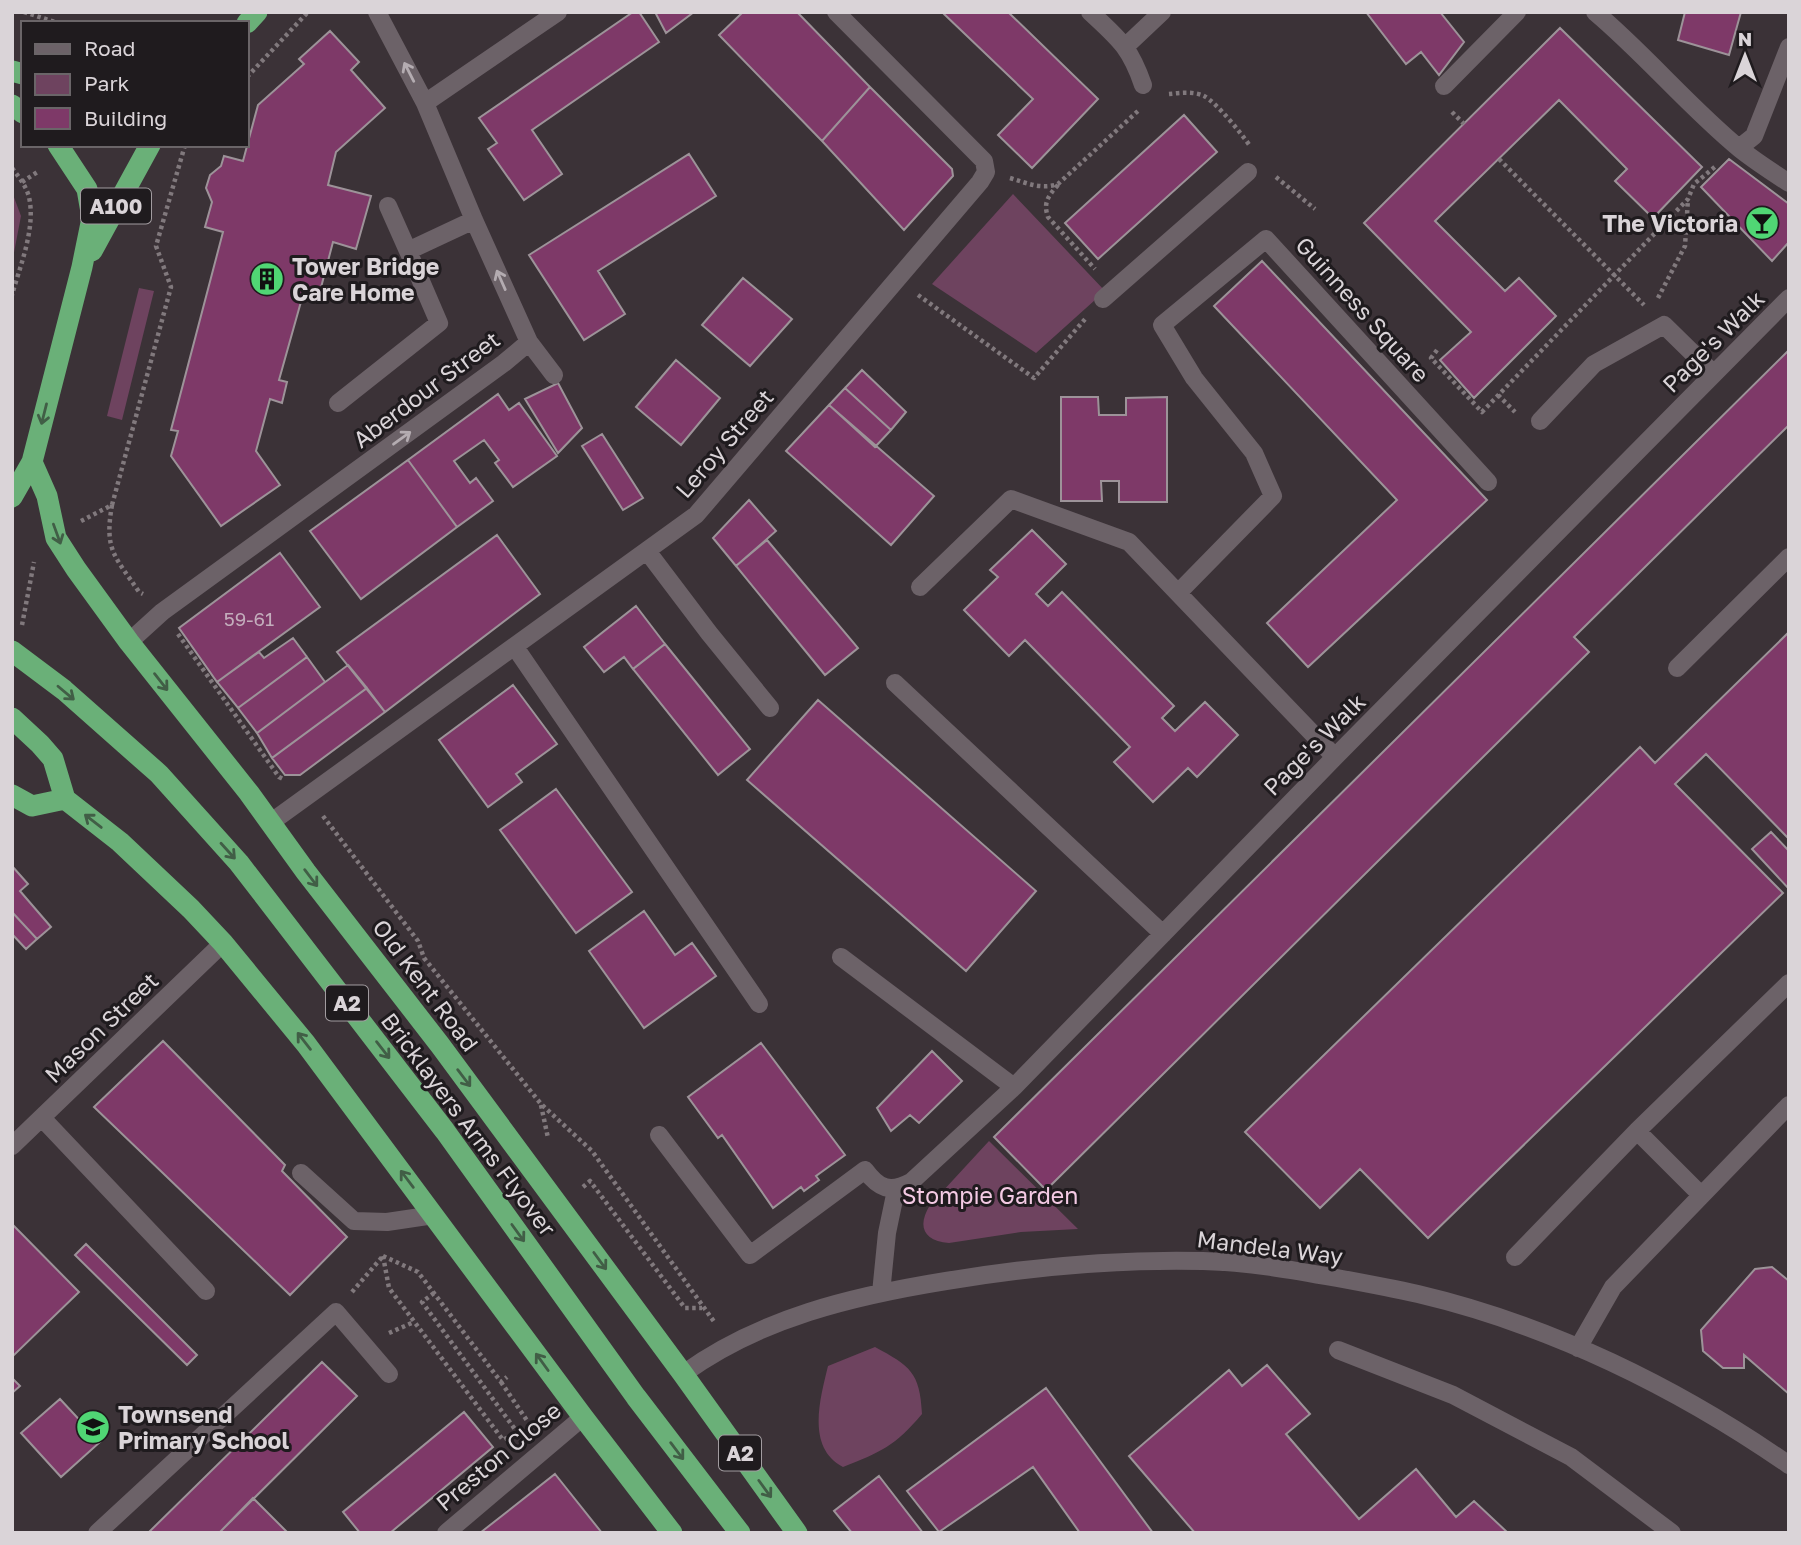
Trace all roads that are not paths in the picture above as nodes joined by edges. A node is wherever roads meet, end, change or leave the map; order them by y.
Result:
1 (377, 12) edge
2 (558, 12) edge
3 (836, 12) edge
4 (1090, 12) edge
5 (1162, 12) edge
6 (1517, 12) edge
7 (1595, 12) edge
8 (1126, 46) junction
9 (1789, 47) edge
10 (1143, 85) road end
11 (1444, 86) dead end
12 (425, 103) junction
13 (59, 147) edge
14 (149, 147) edge
15 (1739, 148) junction
16 (1248, 172) dead end
17 (1789, 183) edge
18 (388, 206) dead end
19 (474, 220) junction
20 (408, 251) junction
21 (82, 267) junction
22 (1108, 294) road end
23 (1789, 298) edge
24 (529, 342) junction
25 (1714, 374) junction
26 (554, 375) dead end
27 (338, 403) dead end
28 (1541, 421) dead end
29 (32, 462) junction
30 (1488, 482) dead end
31 (12, 497) edge
32 (647, 551) junction
33 (1789, 557) edge
34 (920, 587) dead end
35 (1179, 592) junction
36 (129, 642) junction
37 (16, 644) edge
38 (514, 647) junction
39 (1677, 668) dead end
40 (895, 683) dead end
41 (770, 708) dead end
42 (12, 718) edge
43 (1335, 757) junction
44 (12, 795) edge
45 (65, 799) junction
46 (271, 823) junction
47 (1163, 934) junction
48 (223, 943) junction
49 (841, 957) dead end
50 (1789, 983) edge
51 (760, 1004) dead end
52 (1014, 1087) junction
53 (1789, 1105) edge
54 (43, 1118) junction
55 (1636, 1131) junction
56 (659, 1135) dead end
57 (12, 1146) edge
58 (301, 1173) dead end
59 (896, 1190) junction
60 (1701, 1195) junction
61 (434, 1215) junction
62 (1515, 1257) dead end
63 (206, 1291) dead end
64 (881, 1293) junction
65 (1578, 1348) junction
66 (1338, 1350) dead end
67 (389, 1374) dead end
68 (683, 1374) junction
69 (583, 1417) junction
70 (1789, 1465) edge
71 (97, 1533) edge
72 (446, 1533) edge
73 (672, 1533) edge
74 (740, 1533) edge
75 (797, 1533) edge
76 (1672, 1533) edge

12 -> 1 street, Aberdour Street
2 - 12 street
3 - 32 street, Leroy Street
4 - 8 street
5 - 8 street
6 - 11 street
7 - 15 street
8 - 10 street
9 - 15 street
12 - 19 street, Aberdour Street
13 - 21 highway
14 - 21 highway, A100
15 - 17 street
16 - 22 street
18 - 20 street
19 - 20 street
24 -> 19 street, Aberdour Street
20 - 27 street
21 -> 29 highway
23 - 25 street, Page's Walk
24 - 26 street
36 -> 24 street, Aberdour Street
25 - 28 street
25 - 43 street, Page's Walk
29 - 31 highway
29 -> 36 highway, Old Kent Road / A2
30 - 35 street, Guinness Square
32 - 38 street, Leroy Street
32 - 41 street
33 - 39 street
34 - 35 street
35 - 43 street
36 -> 46 highway, Old Kent Road / A2
37 -> 74 highway, Bricklayers Arms Flyover / A2
38 - 46 street, Leroy Street
38 - 51 street
40 - 47 street
42 - 45 highway
43 - 47 street, Page's Walk
44 - 45 highway
48 -> 45 highway, A2
46 -> 68 highway, Old Kent Road / A2
47 - 52 street, Page's Walk
48 - 54 street, Mason Street
61 -> 48 highway, A2
49 - 52 street
50 - 55 street
52 - 59 street, Page's Walk
53 - 60 street
54 - 57 street, Mason Street
54 - 63 street
55 - 60 street
55 - 62 street
56 - 59 street
58 - 61 street
59 - 64 street
60 - 65 street
69 -> 61 highway, A2
64 - 65 street, Mandela Way
64 - 68 street, Mandela Way
65 - 70 street, Mandela Way
66 - 76 street
67 - 71 street
68 -> 75 highway, Old Kent Road / A2
69 - 72 street, Preston Close
69 - 73 highway, A2

